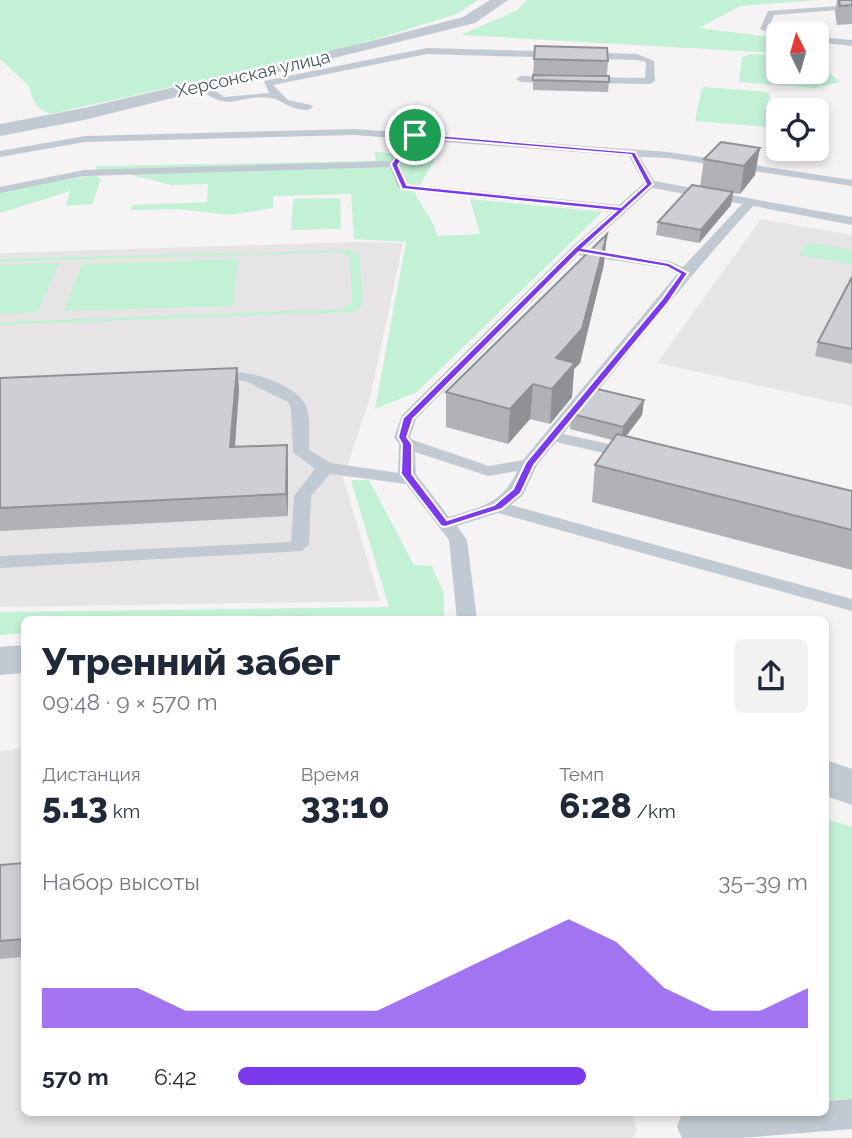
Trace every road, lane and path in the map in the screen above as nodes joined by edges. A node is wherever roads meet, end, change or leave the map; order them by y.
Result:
1 (500, 0) edge
2 (852, 7) edge
3 (768, 21) edge
4 (830, 40) edge
5 (852, 43) edge
6 (521, 79) dead end
7 (202, 86) junction
8 (274, 95) junction
9 (308, 107) dead end
10 (75, 116) junction
11 (0, 130) edge
12 (415, 135) junction
13 (85, 139) junction
14 (633, 153) junction
15 (0, 154) edge
16 (394, 164) junction
17 (852, 183) edge
18 (650, 184) junction
19 (0, 190) edge
20 (751, 202) junction
21 (622, 209) junction
22 (852, 221) edge
23 (577, 250) junction
24 (685, 273) junction
25 (200, 375) edge
26 (552, 436) junction
27 (407, 444) junction
28 (300, 448) junction
29 (643, 457) edge
30 (529, 464) junction
31 (326, 468) junction
32 (414, 480) junction
33 (300, 500) junction
34 (498, 507) junction
35 (445, 524) junction
36 (0, 562) edge
37 (852, 605) edge
38 (467, 616) edge
39 (21, 659) edge
40 (0, 660) edge
41 (829, 779) edge
42 (852, 787) edge
43 (852, 1114) edge
44 (825, 1116) edge
45 (829, 1116) edge
46 (692, 1126) edge

1 - 7 street, Херсонская улица
2 - 3 lane
4 - 5 lane
6 - 8 lane
7 - 8 lane
7 - 10 street, Херсонская улица
8 - 9 lane
10 - 11 street, Херсонская улица
10 - 13 lane
12 - 13 lane
12 - 14 lane
12 - 16 lane
13 - 15 lane
14 - 17 lane
14 - 18 lane
16 - 19 lane
16 - 21 lane
18 - 20 lane
18 - 21 lane
20 - 22 lane
20 - 24 lane
21 - 23 lane
23 - 24 lane
23 - 27 lane
24 - 26 lane
25 - 28 lane
26 - 29 lane
26 - 30 lane
27 - 30 lane
27 - 32 lane
28 - 31 lane
28 - 33 lane
30 - 34 lane
31 - 32 lane
31 - 33 lane
32 - 35 lane
33 - 36 lane
34 - 35 lane
34 - 37 lane
35 - 38 lane
39 - 40 street
41 - 42 street
43 - 45 lane
44 - 46 lane

